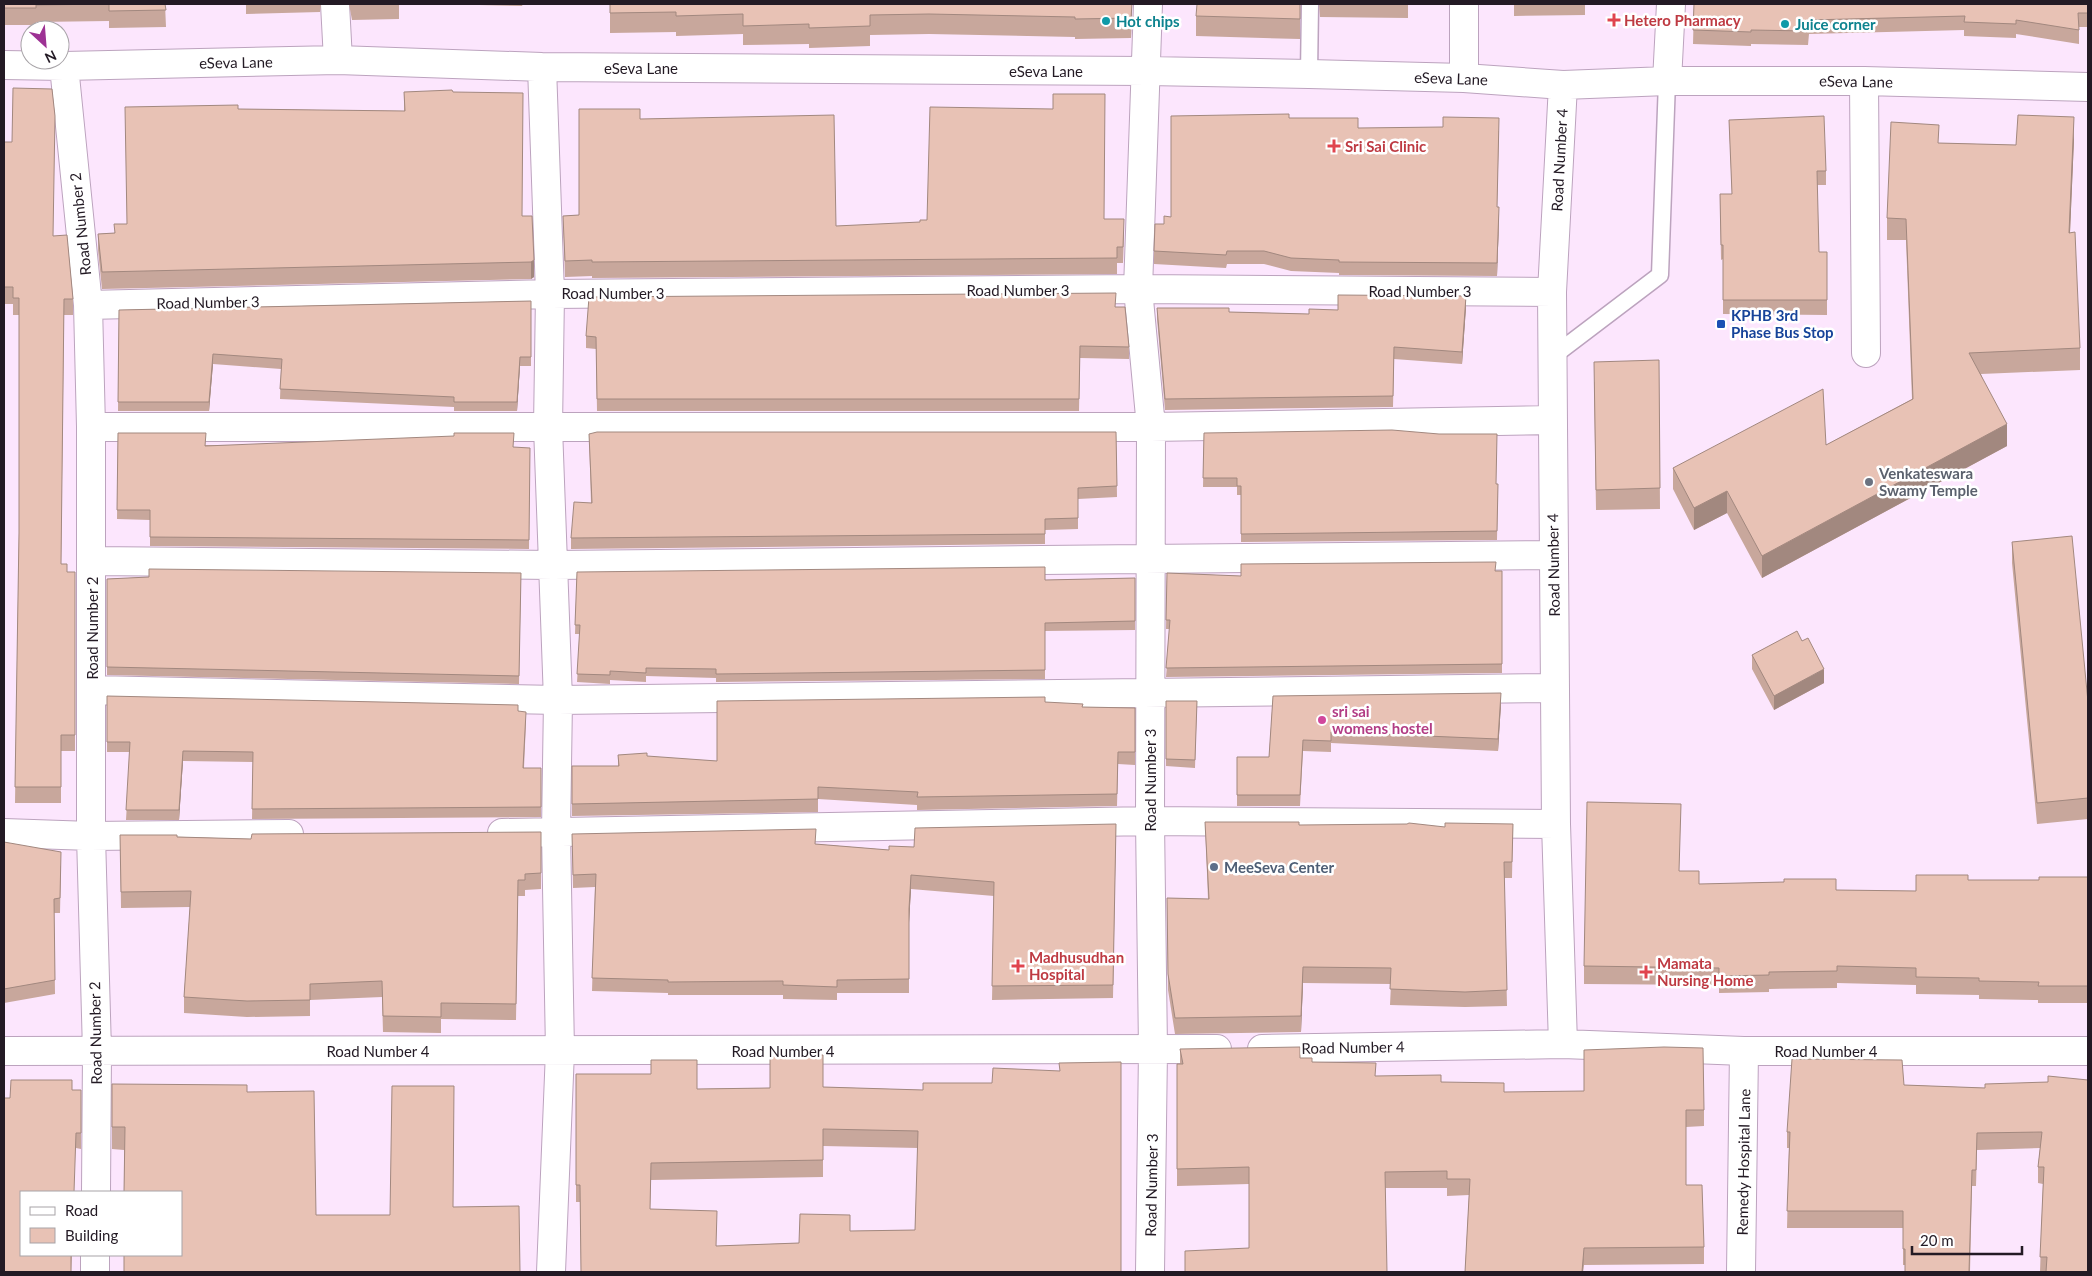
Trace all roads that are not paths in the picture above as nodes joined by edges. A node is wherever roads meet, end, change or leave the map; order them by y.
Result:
1 (335, 4) edge
2 (1148, 4) edge
3 (1310, 4) edge
4 (1464, 4) edge
5 (1671, 4) edge
6 (338, 60) junction
7 (4, 64) edge
8 (20, 65) edge
9 (70, 66) edge
10 (542, 68) junction
11 (64, 70) edge
12 (1147, 71) junction
13 (1309, 74) junction
14 (1464, 78) junction
15 (1864, 80) junction
16 (1667, 81) junction
17 (1563, 85) junction
18 (2088, 87) edge
19 (1138, 289) junction
20 (1552, 292) junction
21 (550, 294) junction
22 (88, 305) junction
23 (1866, 353) dead end
24 (1552, 357) junction
25 (1553, 420) junction
26 (91, 427) junction
27 (548, 427) junction
28 (1150, 427) junction
29 (1553, 555) junction
30 (1150, 558) junction
31 (92, 561) junction
32 (553, 565) junction
33 (1555, 688) junction
34 (92, 690) junction
35 (1150, 694) junction
36 (558, 700) junction
37 (1150, 821) junction
38 (1556, 824) junction
39 (556, 832) junction
40 (4, 833) edge
41 (477, 833) edge
42 (309, 834) edge
43 (92, 836) junction
44 (1563, 1044) junction
45 (560, 1050) junction
46 (1153, 1050) junction
47 (4, 1051) edge
48 (96, 1051) junction
49 (1744, 1051) junction
50 (2088, 1051) edge
51 (96, 1191) edge
52 (95, 1256) edge
53 (95, 1272) edge
54 (551, 1272) edge
55 (1150, 1272) edge
56 (1741, 1272) edge

1 - 6 street
2 - 12 street, Road Number 3
3 - 13 lane
4 - 14 street
5 - 16 street
6 - 9 street, eSeva Lane
6 - 10 street, eSeva Lane
7 - 8 street, eSeva Lane
10 - 12 street, eSeva Lane
10 - 21 street
11 - 22 street, Road Number 2
12 - 13 street, eSeva Lane
12 - 19 street, Road Number 3
13 - 14 street, eSeva Lane
14 - 17 street, eSeva Lane
15 - 16 street, eSeva Lane
15 - 18 street, eSeva Lane
15 - 23 street
16 - 17 street, eSeva Lane
16 - 24 lane
17 - 20 street, Road Number 4
19 - 20 street, Road Number 3
19 - 21 street, Road Number 3
19 - 28 street, Road Number 3
20 - 24 street, Road Number 4
21 - 22 street, Road Number 3
21 - 27 street
22 - 26 street, Road Number 2
24 - 25 street, Road Number 4
25 - 28 street
25 - 29 street, Road Number 4
26 - 27 street
26 - 31 street, Road Number 2
27 - 28 street
27 - 32 street
28 - 30 street, Road Number 3
29 - 30 street
29 - 33 street, Road Number 4
30 - 32 street
30 - 35 street, Road Number 3
31 - 32 street
31 - 34 street, Road Number 2
32 - 36 street
33 - 35 street
33 - 38 street, Road Number 4
34 - 36 street
34 - 43 street, Road Number 2
35 - 36 street
35 - 37 street, Road Number 3
36 - 39 street
37 - 38 street
37 - 39 street
37 - 46 street, Road Number 3
38 - 44 street, Road Number 4
39 - 41 street
39 - 45 street
40 - 43 street
42 - 43 street
43 - 48 street, Road Number 2
44 - 46 street, Road Number 4
44 - 49 street, Road Number 4
45 - 46 street, Road Number 4
45 - 48 street, Road Number 4
45 - 54 street
46 - 55 street, Road Number 3
47 - 48 street, Road Number 4
48 - 51 street, Road Number 2
49 - 50 street, Road Number 4
49 - 56 street, Remedy Hospital Lane
52 - 53 street

